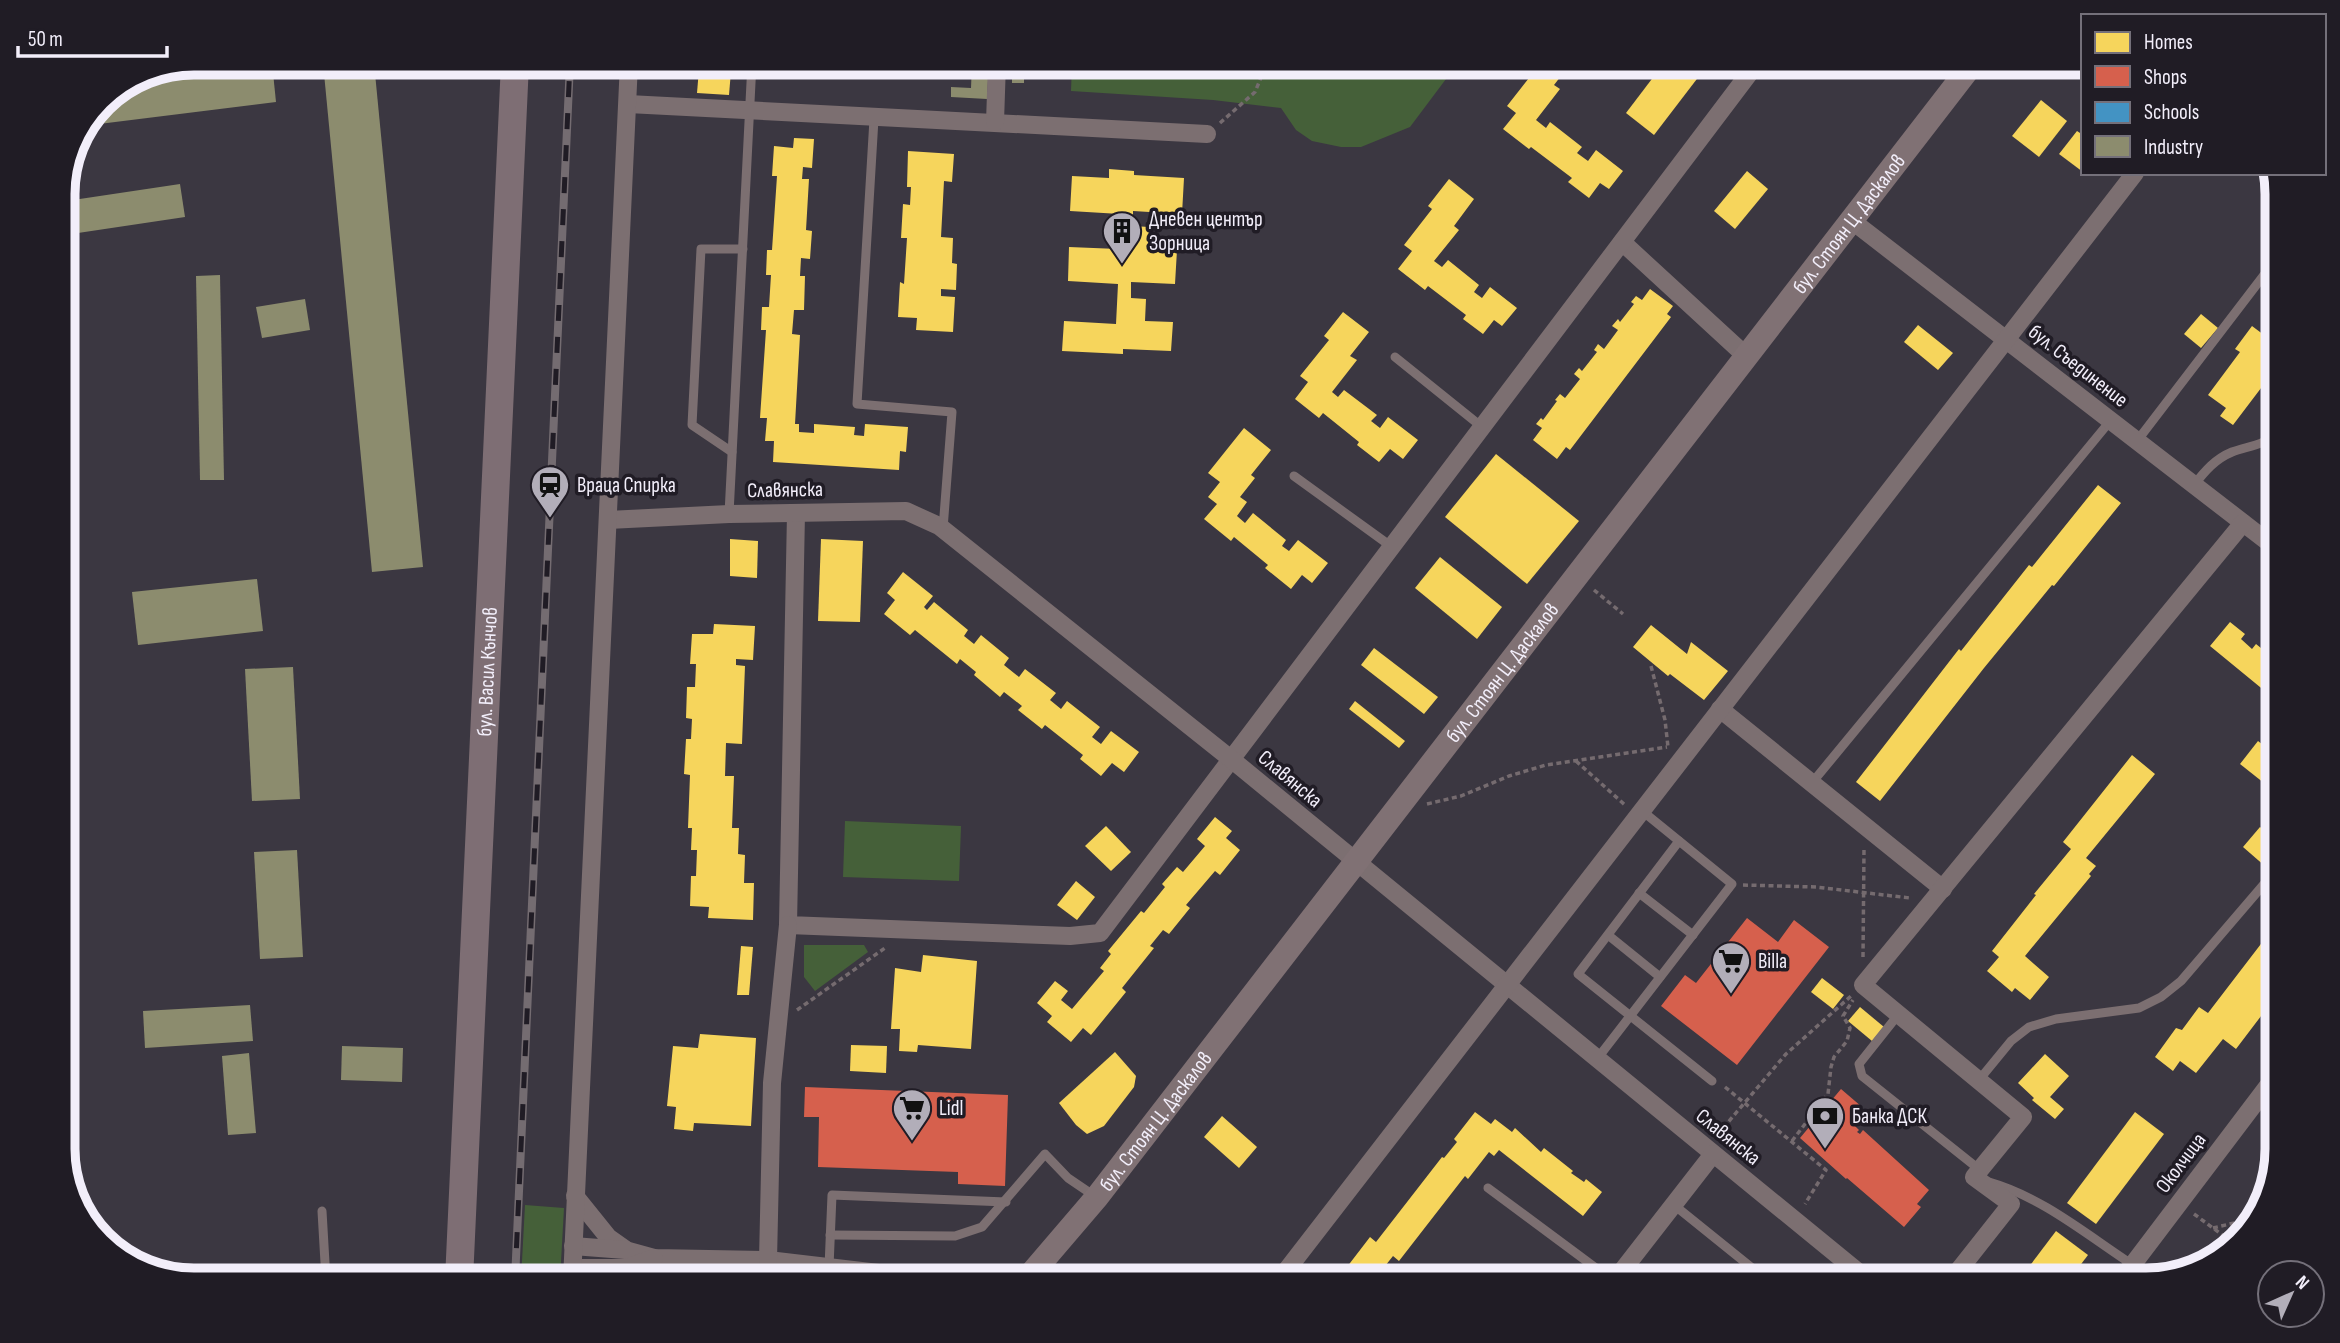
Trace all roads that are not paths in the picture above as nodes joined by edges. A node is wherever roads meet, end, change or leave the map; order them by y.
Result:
1 (514, 75) edge
2 (629, 75) edge
3 (752, 75) edge
4 (997, 75) edge
5 (1748, 75) edge
6 (1964, 75) edge
7 (628, 104) junction
8 (750, 111) junction
9 (874, 119) junction
10 (995, 122) junction
11 (1207, 134) road end
12 (2133, 175) edge
13 (1851, 220) junction
14 (1622, 243) junction
15 (743, 248) junction
16 (2264, 275) edge
17 (2006, 340) junction
18 (1746, 356) junction
19 (1395, 358) dead end
20 (2111, 420) junction
21 (1482, 427) junction
22 (2137, 441) junction
23 (2264, 441) edge
24 (732, 452) junction
25 (1294, 476) dead end
26 (2194, 485) junction
27 (796, 513) junction
28 (729, 514) junction
29 (608, 520) junction
30 (2244, 523) junction
31 (943, 529) junction
32 (2264, 539) edge
33 (1392, 547) junction
34 (1720, 709) junction
35 (1231, 760) junction
36 (1811, 784) junction
37 (1639, 813) junction
38 (1679, 841) junction
39 (1355, 863) junction
40 (2265, 883) edge
41 (1639, 893) junction
42 (1938, 895) junction
43 (788, 925) junction
44 (1608, 935) junction
45 (1693, 935) junction
46 (1660, 977) junction
47 (1506, 985) junction
48 (1898, 1014) junction
49 (1630, 1016) junction
50 (1597, 1059) junction
51 (1979, 1080) junction
52 (1712, 1081) road end
53 (2265, 1096) edge
54 (1713, 1154) junction
55 (1977, 1174) junction
56 (1488, 1188) dead end
57 (575, 1196) junction
58 (1097, 1197) junction
59 (1006, 1202) junction
60 (1674, 1205) junction
61 (322, 1211) dead end
62 (830, 1235) junction
63 (573, 1245) junction
64 (768, 1260) junction
65 (2133, 1265) junction
66 (622, 1266) edge
67 (325, 1268) edge
68 (460, 1268) edge
69 (572, 1268) edge
70 (829, 1268) joint
71 (1036, 1268) edge
72 (1288, 1268) edge
73 (1598, 1268) edge
74 (1624, 1268) edge
75 (1752, 1268) edge
76 (1853, 1268) edge
77 (1960, 1268) edge
78 (2131, 1268) edge

1 - 68 main road, бул. Васил Кънчов
2 - 7 street
3 - 8 lane
4 - 10 street
5 - 14 street
6 - 13 street, бул. Стоян Ц. Даскалов
7 - 8 street
7 - 29 street
8 - 9 street
8 - 15 lane
9 - 10 street
9 - 31 lane
10 - 11 street
12 - 17 street
13 - 17 street, бул. Съединение
13 - 18 street, бул. Стоян Ц. Даскалов
14 - 18 street
14 - 21 street
15 - 24 lane
15 - 24 lane
16 - 22 lane
17 - 20 street, бул. Съединение
17 - 34 street
18 - 39 street, бул. Стоян Ц. Даскалов
19 - 21 lane
20 - 22 street, бул. Съединение
20 - 36 lane
21 - 33 street
22 - 26 street, бул. Съединение
23 - 26 lane
24 - 28 lane
25 - 33 lane
26 - 30 street, бул. Съединение
27 - 28 street, Славянска
27 - 31 street, Славянска
27 - 43 street
28 - 29 street, Славянска
29 - 57 street
30 - 32 street, бул. Съединение
30 - 42 street
31 - 35 street, Славянска
33 - 35 street
34 - 36 street
34 - 37 street
35 - 39 street, Славянска
35 - 43 street
36 - 42 street
37 - 38 lane
37 - 47 street
38 - 41 lane
38 - 45 lane
39 - 47 street, Славянска
39 - 58 street, бул. Стоян Ц. Даскалов
40 - 51 lane
41 - 44 lane
41 - 45 lane
42 - 48 street
43 - 64 street
44 - 46 lane
44 - 49 lane
45 - 46 lane
46 - 49 lane
47 - 50 street, Славянска
47 - 72 street
48 - 51 street
48 - 55 lane
49 - 50 lane
49 - 52 lane
50 - 54 street, Славянска
51 - 55 street
53 - 65 street, Околчица
54 - 60 street
54 - 76 street, Славянска
55 - 65 lane
55 - 77 street
56 - 73 lane
57 - 63 street
57 - 66 street
58 - 59 lane
58 - 71 street, бул. Стоян Ц. Даскалов
59 - 62 lane
59 - 62 lane
60 - 74 street
60 - 75 lane
61 - 67 lane
62 - 70 lane
63 - 66 street
63 - 69 street
64 - 66 street
64 - 70 street
65 - 78 street, Околчица

